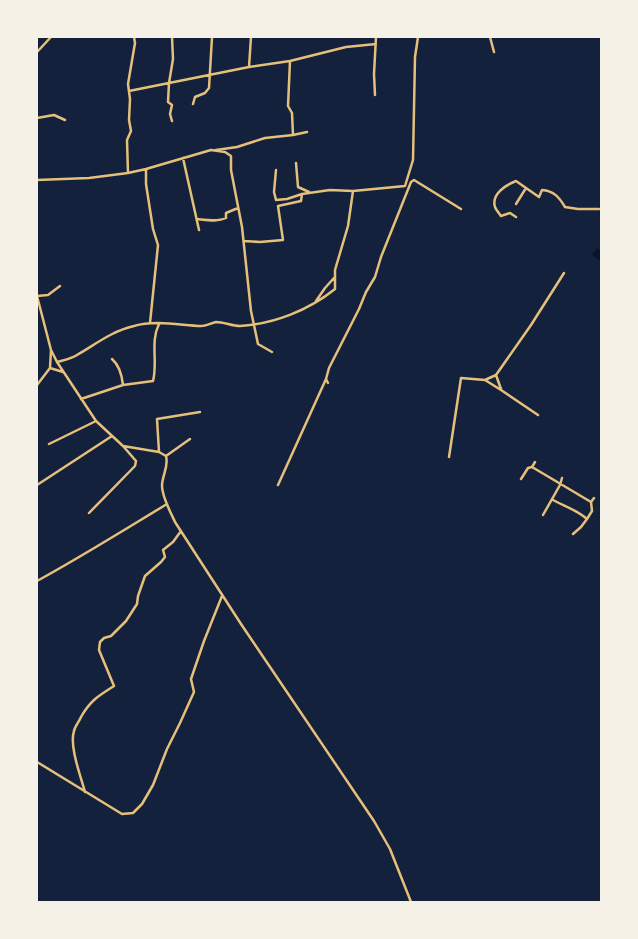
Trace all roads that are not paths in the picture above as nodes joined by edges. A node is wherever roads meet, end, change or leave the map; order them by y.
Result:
1 (51, 37) edge
2 (134, 37) edge
3 (172, 37) edge
4 (212, 37) edge
5 (251, 37) edge
6 (376, 37) edge
7 (418, 37) edge
8 (490, 37) edge
9 (376, 44) junction
10 (37, 52) edge
11 (494, 52) dead end
12 (290, 61) junction
13 (249, 67) junction
14 (211, 75) junction
15 (169, 83) junction
16 (129, 91) junction
17 (376, 95) dead end
18 (193, 104) dead end
19 (37, 118) edge
20 (65, 120) dead end
21 (172, 121) dead end
22 (307, 132) dead end
23 (293, 135) junction
24 (211, 150) junction
25 (183, 158) junction
26 (296, 163) dead end
27 (146, 169) junction
28 (276, 170) dead end
29 (128, 173) junction
30 (37, 180) edge
31 (526, 188) junction
32 (353, 190) junction
33 (310, 192) junction
34 (302, 194) junction
35 (516, 204) dead end
36 (238, 208) junction
37 (461, 209) dead end
38 (599, 209) dead end
39 (516, 217) dead end
40 (197, 219) junction
41 (199, 230) dead end
42 (244, 241) junction
43 (564, 272) dead end
44 (334, 278) junction
45 (60, 286) dead end
46 (37, 296) edge
47 (315, 301) junction
48 (150, 323) junction
49 (158, 324) junction
50 (254, 325) junction
51 (51, 350) junction
52 (272, 352) dead end
53 (112, 359) dead end
54 (57, 362) junction
55 (50, 368) junction
56 (64, 372) junction
57 (496, 375) junction
58 (326, 379) junction
59 (485, 380) junction
60 (328, 383) dead end
61 (37, 385) edge
62 (123, 385) junction
63 (501, 390) junction
64 (81, 399) junction
65 (200, 412) dead end
66 (538, 415) dead end
67 (96, 421) junction
68 (112, 436) junction
69 (190, 439) dead end
70 (49, 444) dead end
71 (123, 446) junction
72 (159, 452) junction
73 (166, 456) junction
74 (449, 457) dead end
75 (535, 462) dead end
76 (532, 467) junction
77 (562, 478) dead end
78 (521, 479) dead end
79 (37, 485) edge
80 (278, 485) dead end
81 (560, 485) junction
82 (594, 498) dead end
83 (552, 500) junction
84 (591, 502) junction
85 (167, 504) junction
86 (89, 513) dead end
87 (543, 515) dead end
88 (587, 519) junction
89 (181, 531) junction
90 (573, 534) dead end
91 (37, 581) edge
92 (222, 596) junction
93 (37, 762) edge
94 (85, 792) junction
95 (411, 902) edge

1 - 10 street
2 - 16 street
3 - 15 street
4 - 14 street
5 - 13 street
6 - 9 street
7 - 32 street
8 - 11 street
9 - 12 street
9 - 17 street
12 - 13 street
12 - 23 street
13 - 14 street
14 - 15 street
14 - 18 street
15 - 16 street
15 - 21 street
16 - 29 street
19 - 20 street
22 - 23 street
23 - 24 street
24 - 25 street
24 - 36 street
25 - 27 street
25 - 40 street
26 - 33 street
27 - 29 street
27 - 48 street
28 - 34 street
29 - 30 street
31 - 35 street
31 - 38 street
31 - 39 street
32 - 33 street
32 - 44 street
33 - 34 street
34 - 42 street
36 - 40 street
36 - 42 street
37 - 58 street
40 - 41 street
42 - 50 street
43 - 57 street
44 - 47 street
44 - 47 street
45 - 46 street
46 - 51 street
47 - 50 street
48 - 49 street
48 - 54 street
49 - 50 street
49 - 62 street
50 - 52 street
51 - 54 street
51 - 55 street
53 - 62 street
54 - 56 street
55 - 56 street
55 - 61 street
56 - 64 street
57 - 59 street
57 - 63 street
58 - 60 street
58 - 80 street
59 - 63 street
59 - 74 street
62 - 64 street
63 - 66 street
64 - 67 street
65 - 72 street
67 - 68 street
67 - 70 street
68 - 71 street
68 - 79 street
69 - 73 street
71 - 72 street
71 - 86 street
72 - 73 street
73 - 85 street
75 - 76 street
76 - 78 street
76 - 81 street
77 - 81 street
81 - 83 street
81 - 84 street
82 - 84 street
83 - 87 street
83 - 88 street
84 - 88 street
85 - 89 street
85 - 91 street
88 - 90 street
89 - 92 street
89 - 94 street
92 - 94 street
92 - 95 street
93 - 94 street

